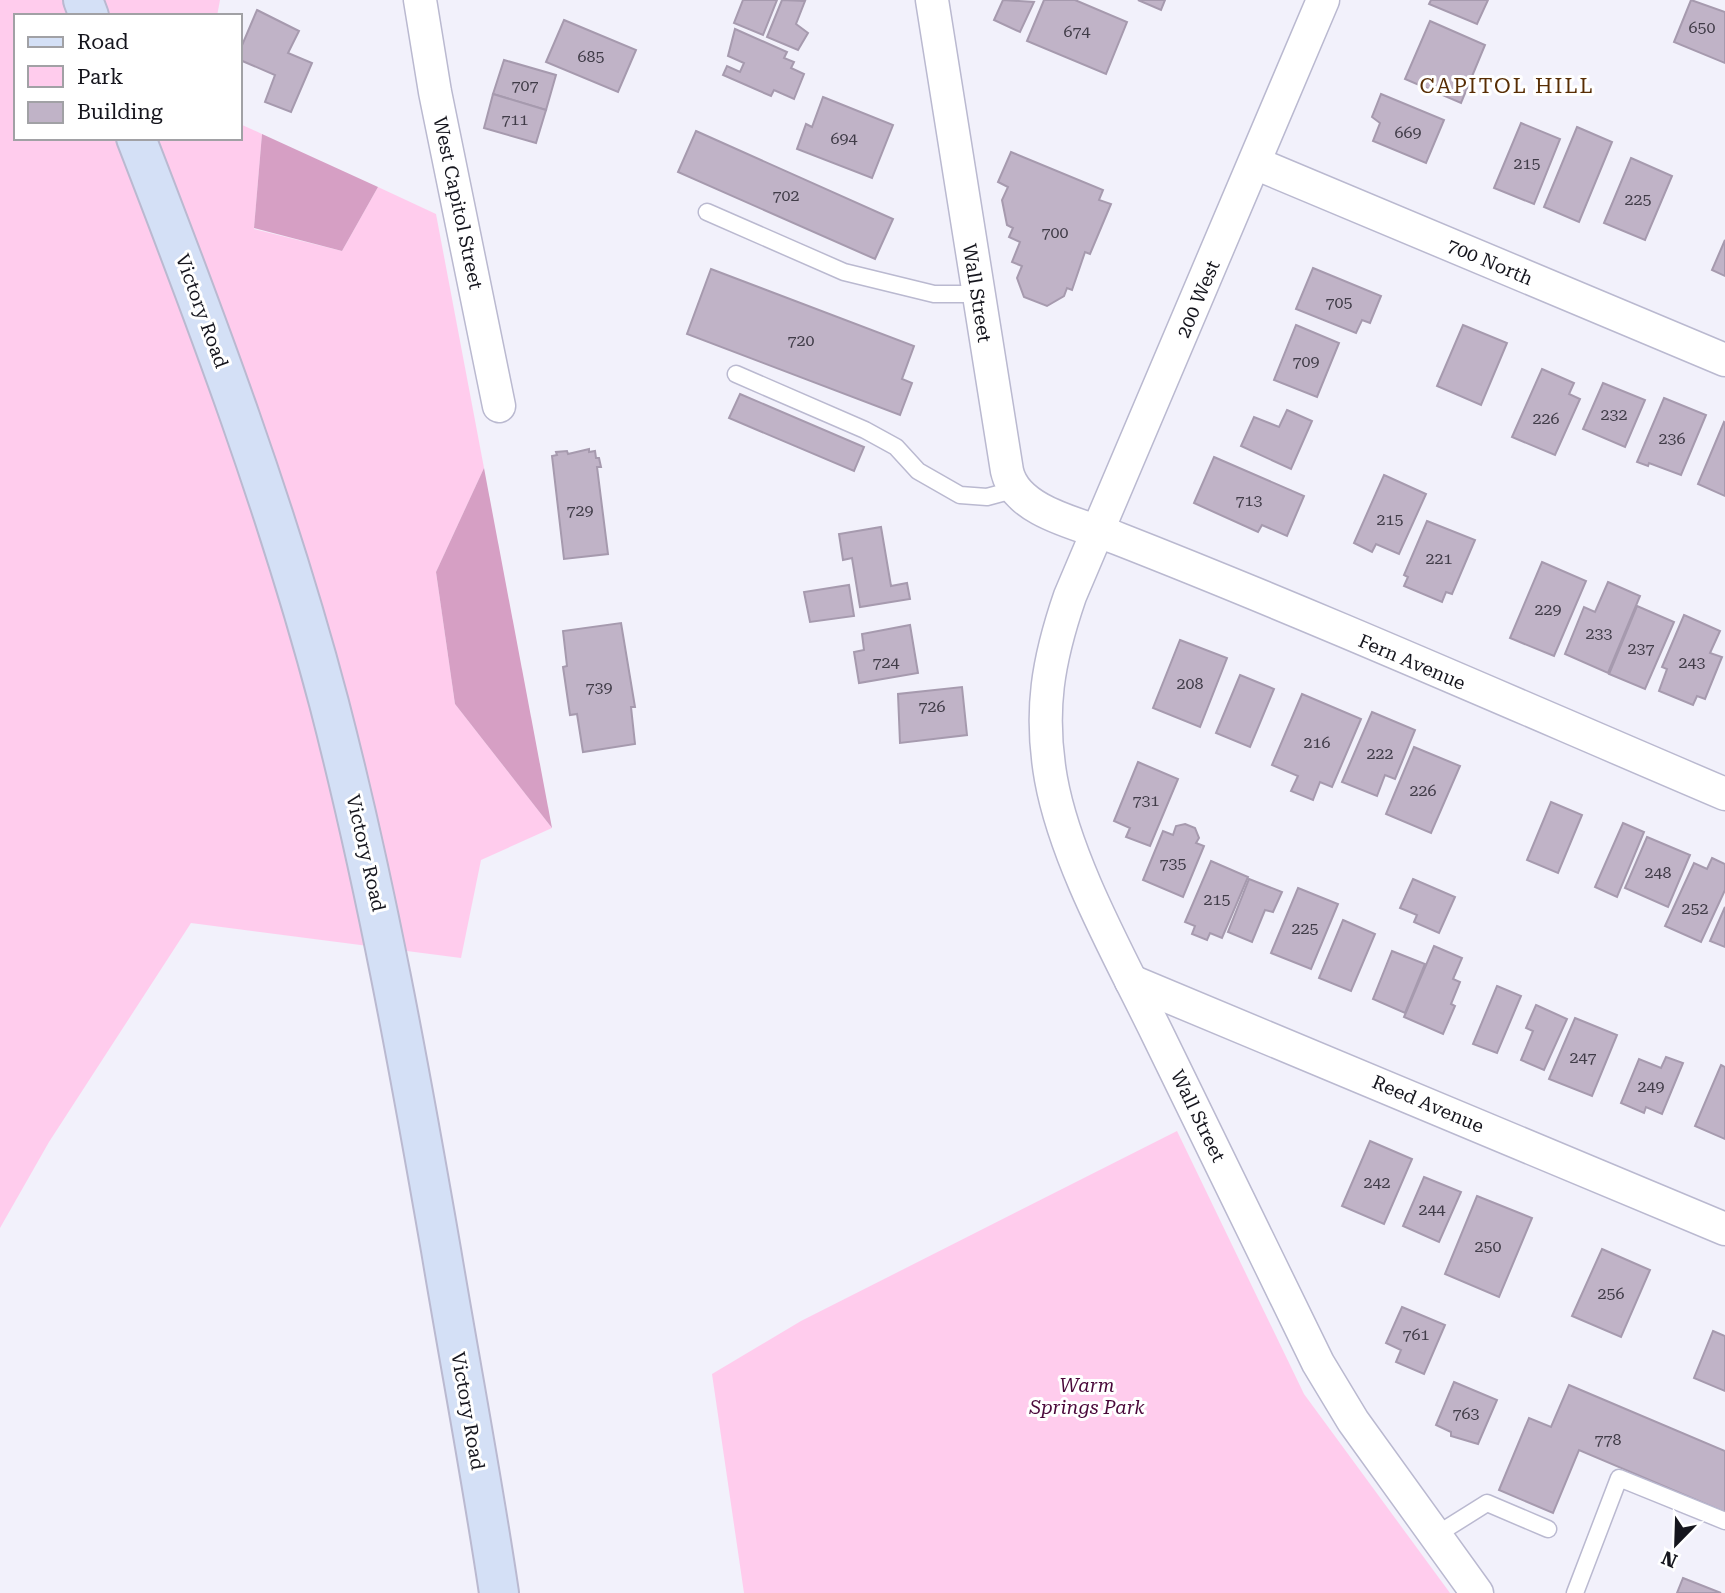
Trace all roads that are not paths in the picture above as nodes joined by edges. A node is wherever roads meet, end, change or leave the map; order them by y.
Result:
1 (420, 0) edge
2 (932, 0) edge
3 (1323, 0) edge
4 (137, 140) edge
5 (1255, 163) junction
6 (707, 212) dead end
7 (977, 294) junction
8 (1725, 360) edge
9 (736, 374) dead end
10 (499, 406) dead end
11 (1013, 490) junction
12 (1099, 531) junction
13 (1070, 596) joint
14 (1725, 794) edge
15 (1131, 981) junction
16 (1725, 1229) edge
17 (1725, 1521) edge
18 (1548, 1529) dead end
19 (1436, 1535) junction
20 (499, 1593) edge
21 (1477, 1593) edge
22 (1575, 1593) edge

1 - 10 street, West Capitol Street
2 - 7 street, Wall Street
3 - 5 street, 200 West
4 - 20 main road, Victory Road
5 - 8 street, 700 North
5 - 12 street, 200 West
6 - 7 lane
7 - 11 street, Wall Street
9 - 11 lane
11 - 12 street
12 - 13 street, 200 West
12 - 14 street, Fern Avenue
13 - 15 street, Wall Street
15 - 16 street, Reed Avenue
15 - 19 street, Wall Street
17 - 22 lane
18 - 19 lane
19 - 21 street, Wall Street

